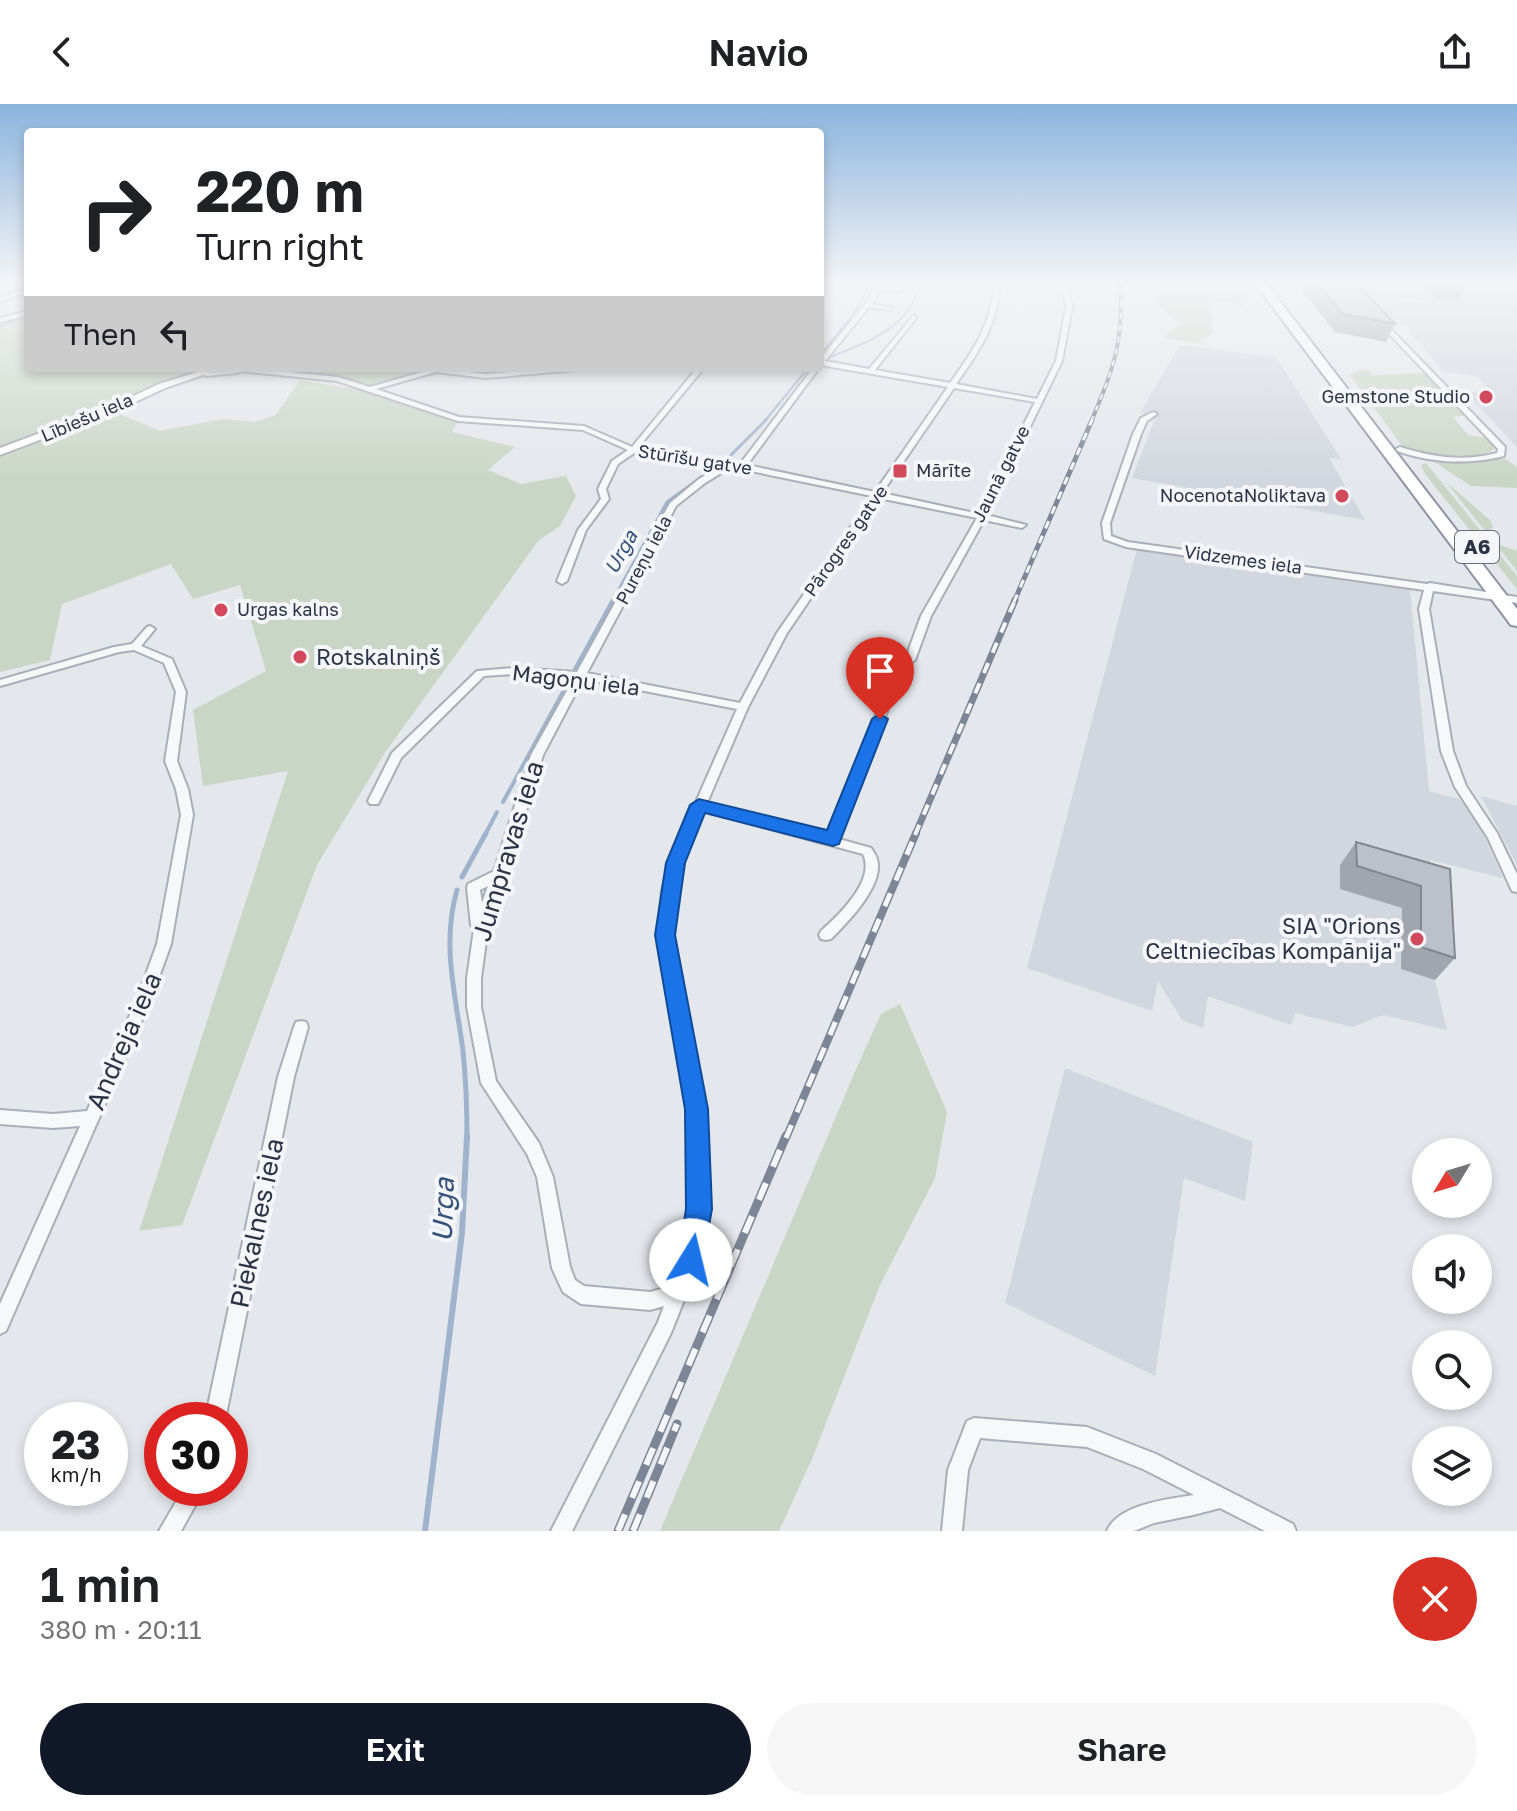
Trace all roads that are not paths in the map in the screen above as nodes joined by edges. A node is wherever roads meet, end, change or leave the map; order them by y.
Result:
1 (889, 349) edge
2 (975, 349) edge
3 (1063, 349) edge
4 (1310, 349) edge
5 (1321, 349) edge
6 (1409, 349) edge
7 (824, 363) edge
8 (210, 372) edge
9 (217, 372) edge
10 (265, 372) edge
11 (429, 372) edge
12 (453, 372) edge
13 (532, 372) edge
14 (698, 372) edge
15 (813, 372) edge
16 (870, 372) junction
17 (206, 374) junction
18 (954, 386) junction
19 (373, 388) junction
20 (1039, 401) junction
21 (1153, 414) dead end
22 (1400, 449) junction
23 (632, 451) junction
24 (0, 452) edge
25 (1428, 458) junction
26 (730, 464) junction
27 (1414, 466) junction
28 (742, 467) junction
29 (878, 493) junction
30 (983, 515) junction
31 (1022, 525) dead end
32 (562, 581) dead end
33 (1430, 586) junction
34 (1498, 596) junction
35 (1517, 599) edge
36 (1517, 621) edge
37 (150, 629) dead end
38 (135, 647) junction
39 (910, 660) dead end
40 (581, 677) junction
41 (0, 683) edge
42 (743, 707) junction
43 (883, 709) dead end
44 (374, 801) dead end
45 (699, 805) junction
46 (833, 839) junction
47 (1517, 887) edge
48 (826, 935) dead end
49 (301, 1027) dead end
50 (0, 1117) edge
51 (89, 1118) junction
52 (678, 1293) junction
53 (0, 1325) edge
54 (219, 1402) edge
55 (1219, 1498) junction
56 (184, 1506) edge
57 (169, 1531) edge
58 (561, 1531) edge
59 (952, 1531) edge
60 (1117, 1531) edge
61 (1286, 1531) edge

1 - 16 street
2 - 18 street, Pārogres gatve
3 - 20 street, Jaunā gatve
4 - 34 highway, A6
5 - 22 highway, A6
6 - 25 street
7 - 16 street
8 - 17 street, Lībiešu iela
9 - 17 street, Stūrīšu gatve
10 - 19 street, Stūrīšu gatve
11 - 19 street
12 - 13 street
14 - 23 street
15 - 28 street
16 - 18 street
17 - 24 street, Lībiešu iela
18 - 20 street
18 - 29 street, Pārogres gatve
19 - 23 street, Stūrīšu gatve
20 - 30 street, Jaunā gatve
21 - 33 street, Vidzemes iela
22 - 25 street
22 - 27 highway, A6
23 - 26 street, Stūrīšu gatve
23 - 32 street
25 - 27 street
26 - 28 street, Stūrīšu gatve
26 - 40 street, Pureņu iela
27 - 35 highway, A6
28 - 29 street, Stūrīšu gatve
29 - 30 street, Stūrīšu gatve
29 - 42 street, Pārogres gatve
30 - 31 street, Stūrīšu gatve
30 - 39 street, Jaunā gatve
33 - 34 street, Vidzemes iela
33 - 47 street
34 - 35 street, Vidzemes iela
34 - 36 highway, A6
37 - 38 street
38 - 41 street
38 - 51 street, Andreja iela
40 - 42 street, Magoņu iela
40 - 44 street, Magoņu iela
40 - 52 street, Jumpravas iela
42 - 45 street, Pārogres gatve
43 - 46 street
45 - 46 street
45 - 52 street
46 - 48 street
49 - 54 street, Piekalnes iela
50 - 51 street
51 - 53 street, Andreja iela
52 - 58 street
55 - 59 street
55 - 60 street
55 - 61 street
56 - 57 street

